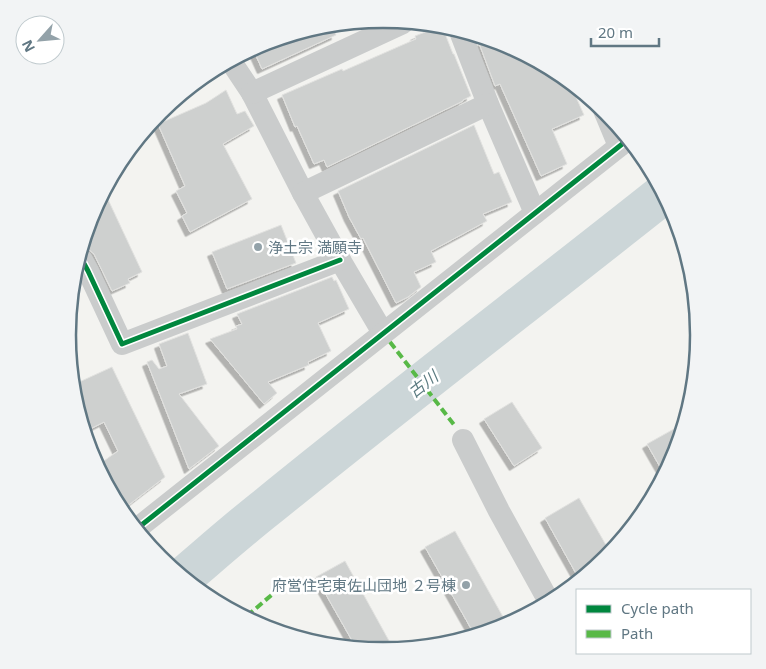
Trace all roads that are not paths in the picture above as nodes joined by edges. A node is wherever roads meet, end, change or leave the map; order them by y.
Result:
1 (392, 28) edge
2 (463, 38) edge
3 (234, 66) edge
4 (252, 93) junction
5 (488, 104) junction
6 (623, 143) edge
7 (303, 193) junction
8 (535, 213) junction
9 (340, 260) junction
10 (83, 269) edge
11 (383, 333) junction
12 (462, 440) dead end
13 (142, 525) edge
14 (545, 595) edge

1 - 4 street
2 - 5 street
3 - 4 street
4 - 7 street
5 - 7 street
5 - 8 street
6 - 8 street
7 - 9 street
8 - 11 street
9 - 10 street
9 - 11 street
11 - 13 street
12 - 14 street

